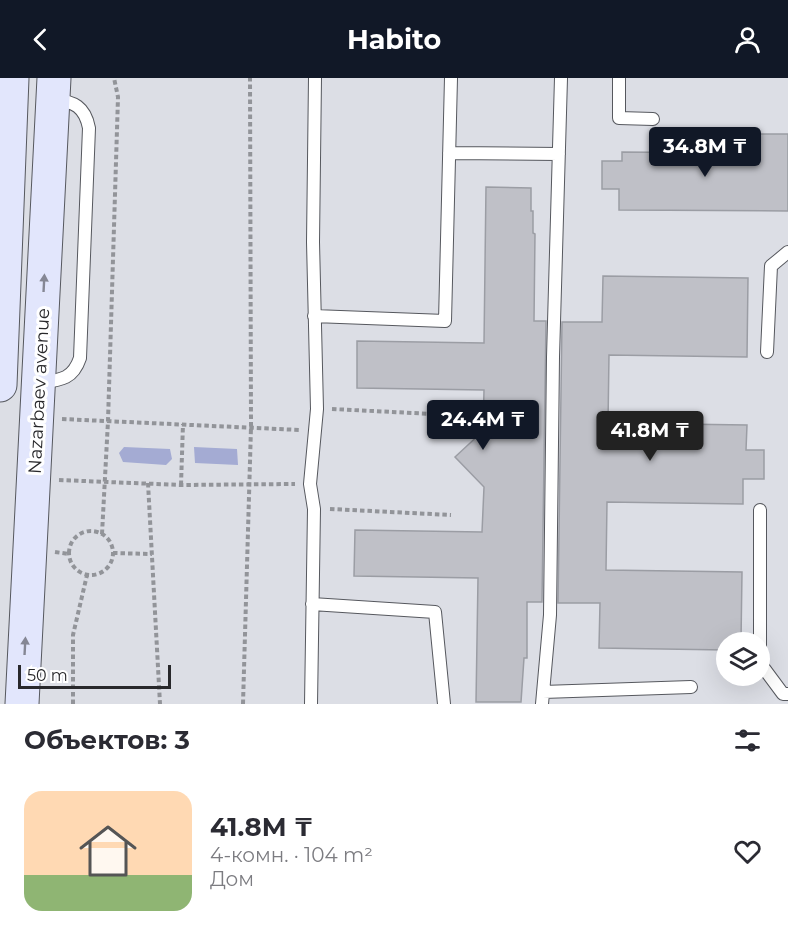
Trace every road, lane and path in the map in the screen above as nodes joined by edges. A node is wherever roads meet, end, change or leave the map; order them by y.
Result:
1 (12, 78) edge
2 (114, 78) edge
3 (250, 78) edge
4 (315, 78) edge
5 (451, 78) edge
6 (561, 78) edge
7 (619, 78) edge
8 (54, 89) edge
9 (653, 119) dead end
10 (449, 153) junction
11 (559, 154) junction
12 (788, 252) edge
13 (314, 316) junction
14 (767, 352) dead end
15 (0, 385) edge
16 (316, 409) junction
17 (452, 415) dead end
18 (61, 419) dead end
19 (108, 421) junction
20 (183, 424) junction
21 (251, 427) junction
22 (314, 431) junction
23 (47, 480) dead end
24 (105, 482) junction
25 (148, 483) junction
26 (250, 484) junction
27 (310, 484) junction
28 (181, 485) junction
29 (314, 509) junction
30 (760, 510) dead end
31 (451, 515) dead end
32 (102, 534) junction
33 (113, 553) junction
34 (152, 554) junction
35 (87, 575) junction
36 (312, 604) junction
37 (691, 687) dead end
38 (788, 694) edge
39 (542, 698) edge
40 (22, 704) edge
41 (73, 704) edge
42 (160, 704) edge
43 (243, 704) edge
44 (311, 704) edge
45 (444, 704) edge

1 - 15 main road
2 - 19 path
3 - 21 path
4 - 13 lane
5 - 10 lane
6 - 11 lane
7 - 9 lane
40 -> 8 main road, Nazarbaev avenue
10 - 11 lane
10 - 13 lane
11 - 39 lane
12 - 14 lane
13 - 16 lane
16 - 17 path
16 - 22 lane
18 - 19 path
19 - 20 path
19 - 24 path
20 - 21 path
20 - 28 path
21 - 22 path
21 - 26 path
22 - 27 lane
23 - 24 path
24 - 25 path
24 - 32 path
25 - 28 path
25 - 34 path
26 - 27 path
26 - 28 path
26 - 43 path
27 - 29 lane
29 - 31 path
29 - 36 lane
30 - 38 lane
32 - 33 path
32 - 35 path
33 - 34 path
33 - 35 path
34 - 42 path
35 - 41 path
36 - 44 lane
36 - 45 lane
37 - 39 lane

